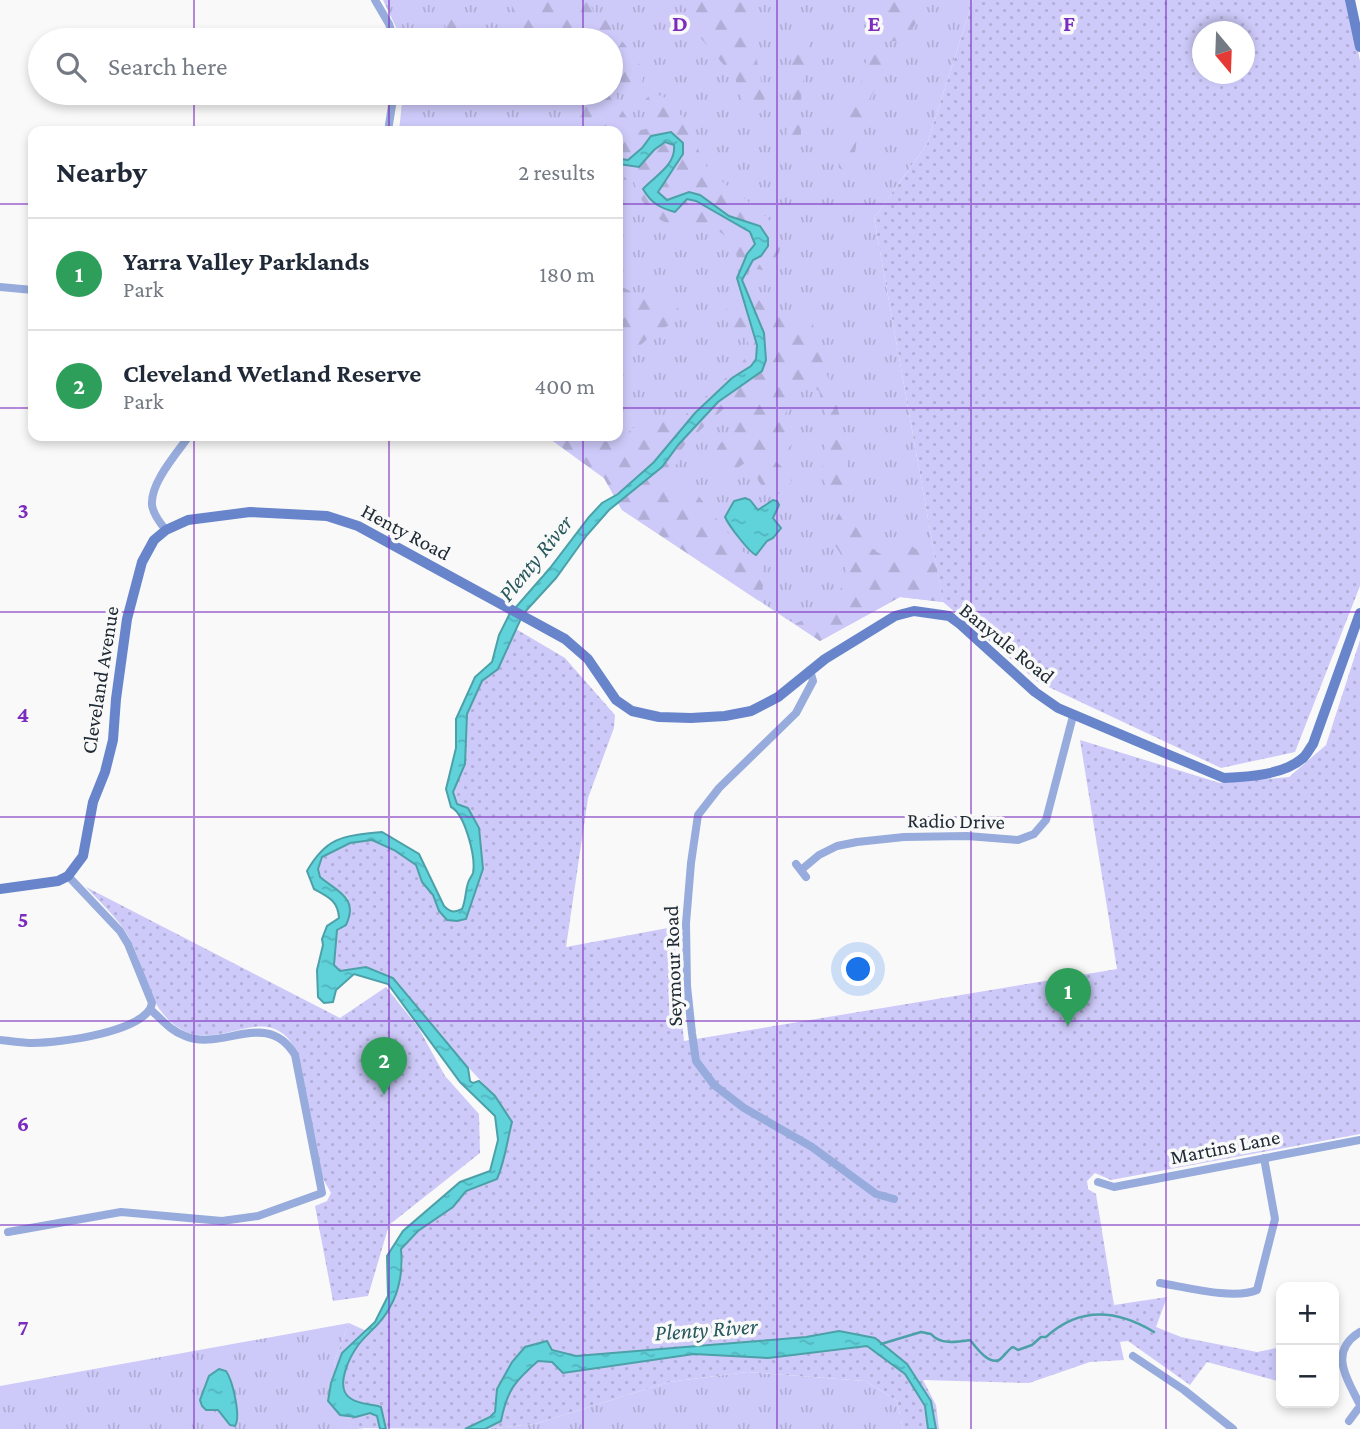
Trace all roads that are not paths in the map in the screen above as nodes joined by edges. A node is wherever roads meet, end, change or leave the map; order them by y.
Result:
1 (375, 0) edge
2 (1350, 0) edge
3 (390, 28) edge
4 (1360, 47) edge
5 (392, 105) edge
6 (389, 126) edge
7 (0, 287) edge
8 (28, 290) edge
9 (185, 441) edge
10 (166, 530) junction
11 (498, 604) joint
12 (1360, 613) edge
13 (810, 670) junction
14 (1073, 716) junction
15 (801, 870) dead end
16 (68, 876) junction
17 (0, 889) edge
18 (151, 1010) junction
19 (0, 1040) edge
20 (1360, 1140) edge
21 (1264, 1158) junction
22 (1098, 1182) dead end
23 (894, 1199) dead end
24 (8, 1232) dead end
25 (1160, 1283) dead end
26 (1360, 1332) edge
27 (1133, 1356) dead end
28 (1360, 1406) edge
29 (1349, 1421) dead end
30 (1233, 1429) edge

1 - 3 street
2 - 4 street
5 - 6 street
7 - 8 street
9 - 10 street
10 - 11 street, Henty Road
10 - 16 street, Cleveland Avenue
11 - 13 street, Banyule Road
12 - 14 street, Banyule Road
13 - 14 street, Banyule Road
13 - 23 street, Seymour Road
14 - 15 street, Radio Drive
16 - 17 street
16 - 18 street
18 - 19 street
18 - 24 street
20 - 21 street, Martins Lane
21 - 22 street, Martins Lane
21 - 25 street
26 - 28 street
27 - 30 street
28 - 29 street

